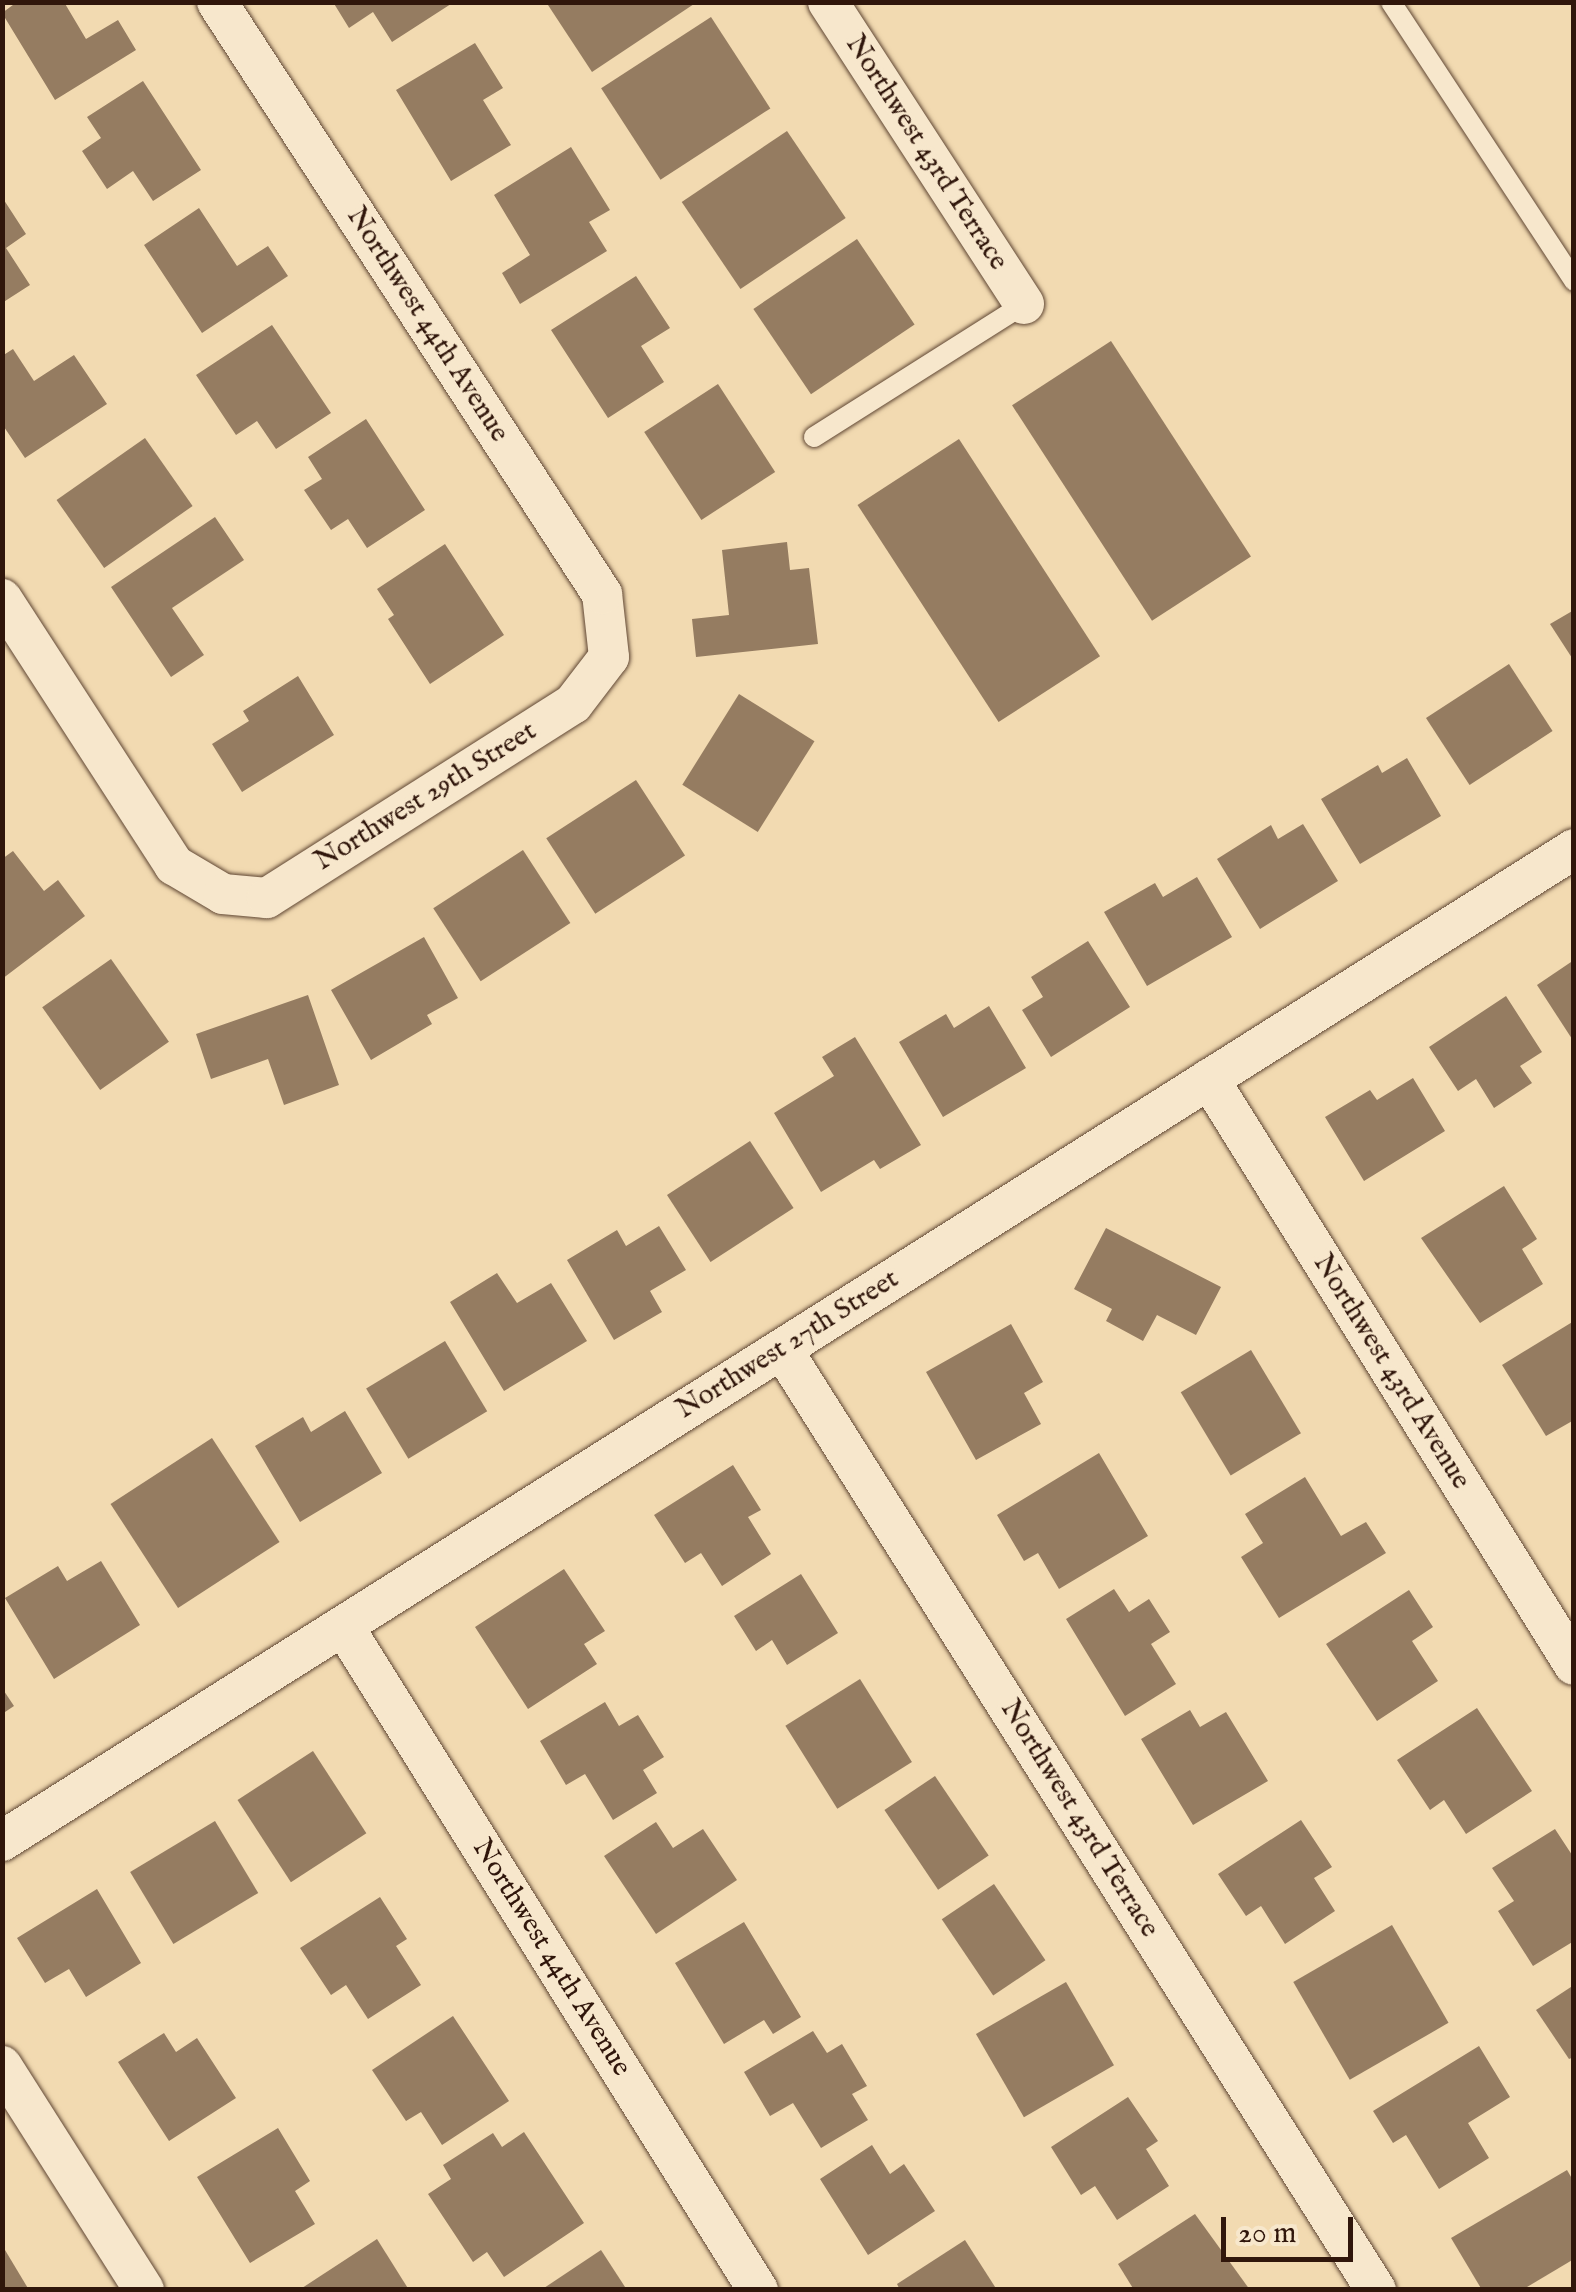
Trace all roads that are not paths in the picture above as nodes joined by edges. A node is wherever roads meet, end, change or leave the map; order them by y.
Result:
1 (217, 2) edge
2 (828, 2) edge
3 (1391, 2) edge
4 (1574, 281) edge
5 (1024, 304) joint
6 (814, 437) dead end
7 (2, 598) edge
8 (609, 657) joint
9 (1574, 849) edge
10 (1209, 1080) junction
11 (782, 1349) junction
12 (344, 1627) junction
13 (1574, 1665) edge
14 (2, 1842) edge
15 (2, 2066) edge
16 (144, 2290) edge
17 (758, 2290) edge
18 (1376, 2290) edge

1 - 8 street, Northwest 44th Avenue
2 - 5 street, Northwest 43rd Terrace
3 - 4 lane
5 - 6 lane
7 - 8 street, Northwest 29th Street
9 - 10 street, Northwest 27th Street
10 - 11 street, Northwest 27th Street
10 - 13 street, Northwest 43rd Avenue
11 - 12 street, Northwest 27th Street
11 - 18 street, Northwest 43rd Terrace
12 - 14 street, Northwest 27th Street
12 - 17 street, Northwest 44th Avenue
15 - 16 street

